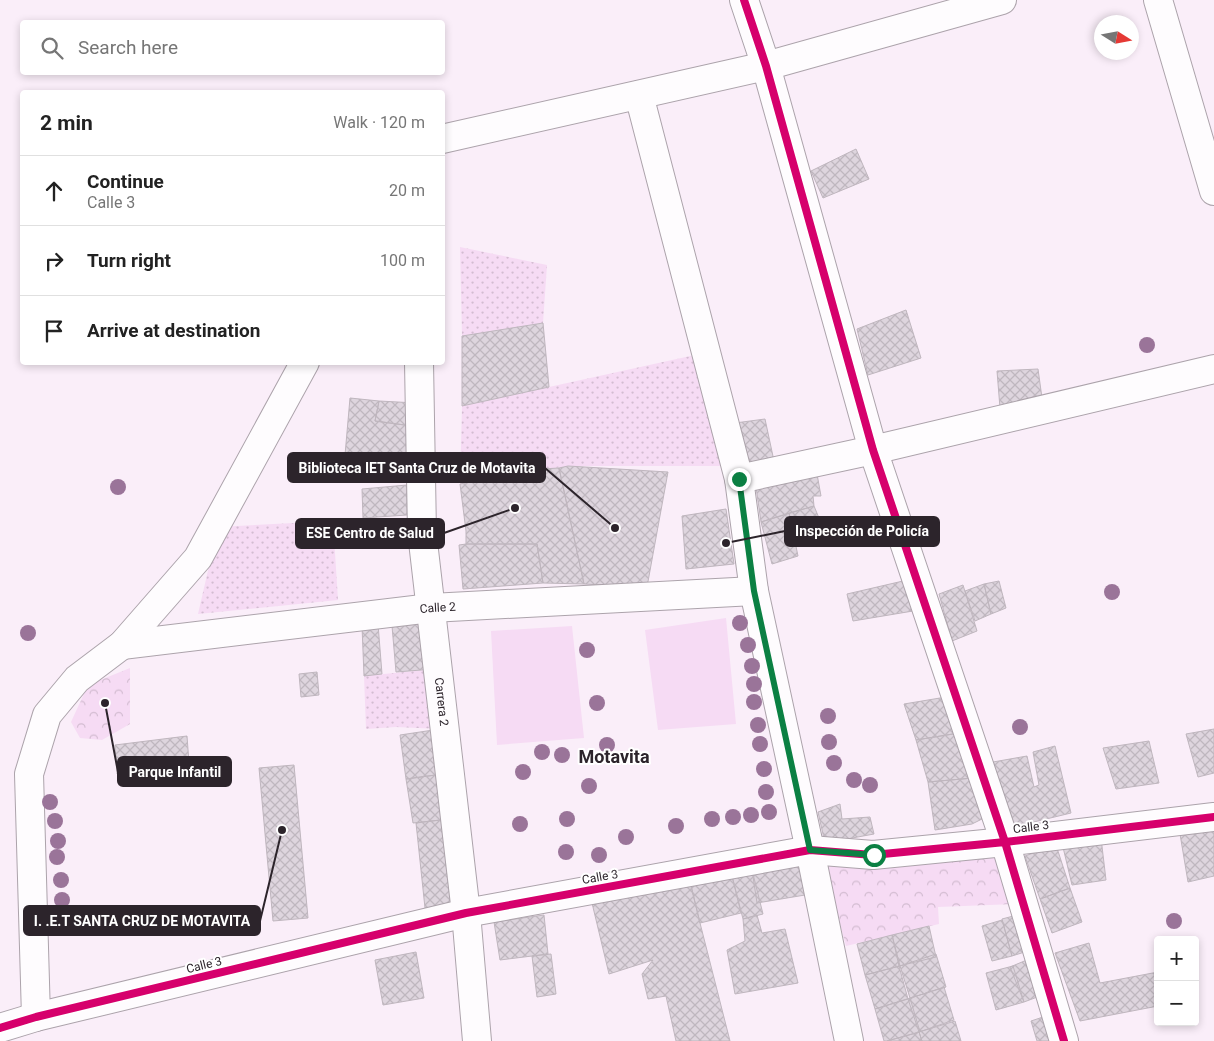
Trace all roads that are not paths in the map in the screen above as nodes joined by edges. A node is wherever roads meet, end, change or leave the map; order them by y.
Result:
1 (744, 0) edge
2 (1002, 0) edge
3 (1158, 0) edge
4 (766, 66) junction
5 (639, 95) junction
6 (445, 138) edge
7 (1214, 191) edge
8 (303, 365) edge
9 (419, 365) edge
10 (1214, 369) edge
11 (873, 450) junction
12 (739, 479) junction
13 (754, 591) junction
14 (432, 608) junction
15 (122, 644) junction
16 (1214, 817) edge
17 (1005, 842) junction
18 (810, 850) junction
19 (466, 914) junction
20 (36, 1017) junction
21 (0, 1028) edge
22 (477, 1041) edge
23 (849, 1041) edge
24 (1064, 1041) edge

1 - 4 street
2 - 4 street
3 - 7 street
4 - 5 street
4 - 11 street
5 - 6 street
5 - 12 street
8 - 15 street
9 - 14 street, Carrera 2
10 - 11 street
11 - 12 street
11 - 17 street
12 - 13 street
13 - 14 street, Calle 2
13 - 18 street
14 - 15 street, Calle 2
14 - 19 street, Carrera 2
15 - 20 street
16 - 17 street, Calle 3
17 - 18 street, Calle 3
17 - 24 street
18 - 19 street, Calle 3
18 - 23 street
19 - 20 street, Calle 3
19 - 22 street, Carrera 2
20 - 21 street, Calle 3

